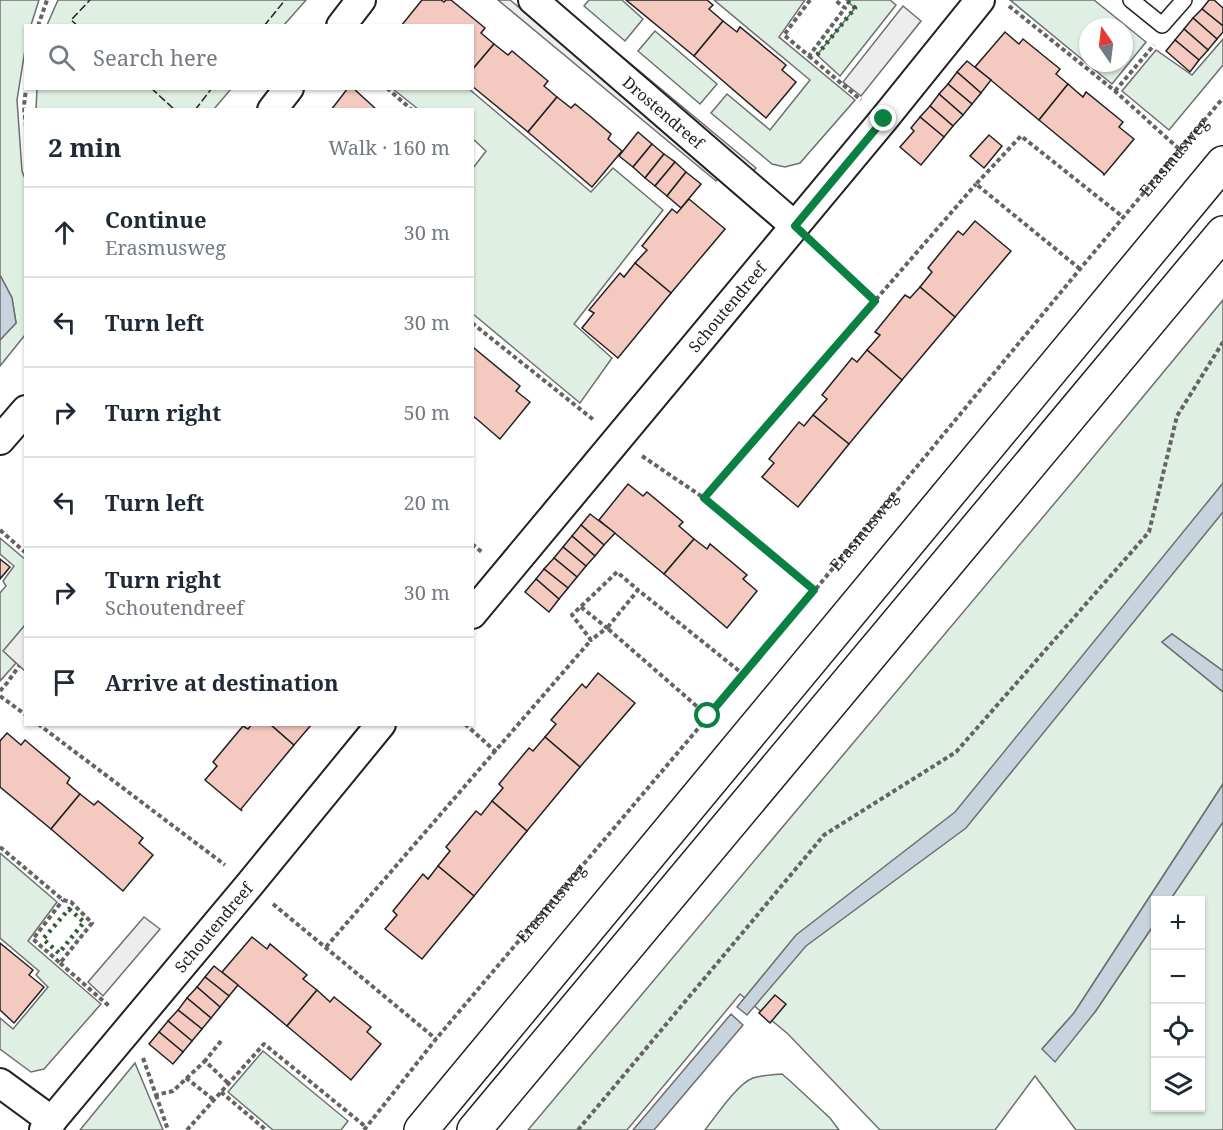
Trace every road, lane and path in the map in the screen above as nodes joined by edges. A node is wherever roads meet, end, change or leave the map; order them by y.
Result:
1 (48, 0) edge
2 (362, 0) edge
3 (532, 0) edge
4 (810, 0) edge
5 (835, 0) edge
6 (980, 0) edge
7 (1001, 0) edge
8 (1131, 0) edge
9 (1184, 0) edge
10 (39, 24) edge
11 (343, 24) edge
12 (1162, 25) junction
13 (809, 56) junction
14 (26, 90) edge
15 (287, 90) edge
16 (389, 90) edge
17 (1115, 91) junction
18 (1223, 98) edge
19 (24, 108) edge
20 (274, 108) edge
21 (410, 108) edge
22 (884, 119) junction
23 (1179, 149) junction
24 (1223, 163) edge
25 (976, 184) junction
26 (1123, 217) junction
27 (795, 226) junction
28 (1223, 232) edge
29 (1080, 268) junction
30 (875, 301) junction
31 (474, 325) edge
32 (1223, 342) edge
33 (24, 412) edge
34 (618, 439) junction
35 (0, 440) edge
36 (704, 498) junction
37 (0, 530) edge
38 (24, 551) edge
39 (638, 590) junction
40 (814, 590) junction
41 (581, 607) junction
42 (474, 612) edge
43 (607, 628) junction
44 (591, 640) junction
45 (19, 666) dead end
46 (743, 674) junction
47 (0, 691) edge
48 (0, 696) edge
49 (24, 714) edge
50 (708, 716) junction
51 (41, 726) edge
52 (379, 726) edge
53 (467, 726) edge
54 (496, 752) junction
55 (0, 847) edge
56 (250, 884) junction
57 (63, 900) junction
58 (326, 947) junction
59 (60, 963) junction
60 (131, 1025) junction
61 (436, 1040) junction
62 (221, 1041) dead end
63 (205, 1061) junction
64 (186, 1078) junction
65 (0, 1083) edge
66 (229, 1084) junction
67 (221, 1092) junction
68 (156, 1095) junction
69 (214, 1100) junction
70 (48, 1125) edge
71 (365, 1129) edge
72 (168, 1130) edge
73 (187, 1130) edge
74 (266, 1130) edge
75 (421, 1130) edge
76 (474, 1130) edge
77 (579, 1130) edge

1 - 10 path
2 - 11 street
3 - 27 street, Drostendreef
4 - 13 path
5 - 13 path
6 - 22 street, Schoutendreef
7 - 17 path
8 - 12 lane
9 - 12 lane
12 - 17 path
13 - 22 path
14 - 19 path
15 - 20 street
16 - 21 path
17 - 23 path
18 - 23 path, Erasmusweg
22 - 27 street, Schoutendreef
23 - 26 path, Erasmusweg
24 - 75 main road
25 - 26 path
25 - 29 path
25 - 30 path
26 - 29 path, Erasmusweg
27 - 30 path
27 - 34 street, Schoutendreef
28 - 76 main road
29 - 40 path, Erasmusweg
30 - 36 path
31 - 34 path
32 - 77 path
33 - 35 street
34 - 36 path
34 - 42 street, Schoutendreef
36 - 40 path
37 - 38 path
39 - 41 path
39 - 43 path
39 - 46 path
40 - 46 path, Erasmusweg
41 - 43 path
41 - 44 path
43 - 44 path
43 - 50 path
44 - 54 path
45 - 47 path
46 - 50 path, Erasmusweg
48 - 49 path
50 - 61 path, Erasmusweg
51 - 56 path
52 - 56 street, Schoutendreef
53 - 54 path
54 - 58 path
55 - 57 path
56 - 58 path
56 - 60 street, Schoutendreef
57 - 59 path
57 - 59 path
58 - 61 path
59 - 60 path
60 - 68 path
60 - 70 street, Schoutendreef
61 - 71 path, Erasmusweg
62 - 63 path
63 - 64 path
63 - 66 path
64 - 68 path
64 - 69 path
65 - 70 street
66 - 67 path
66 - 71 path
67 - 69 path
67 - 74 path
68 - 72 path
69 - 73 path

